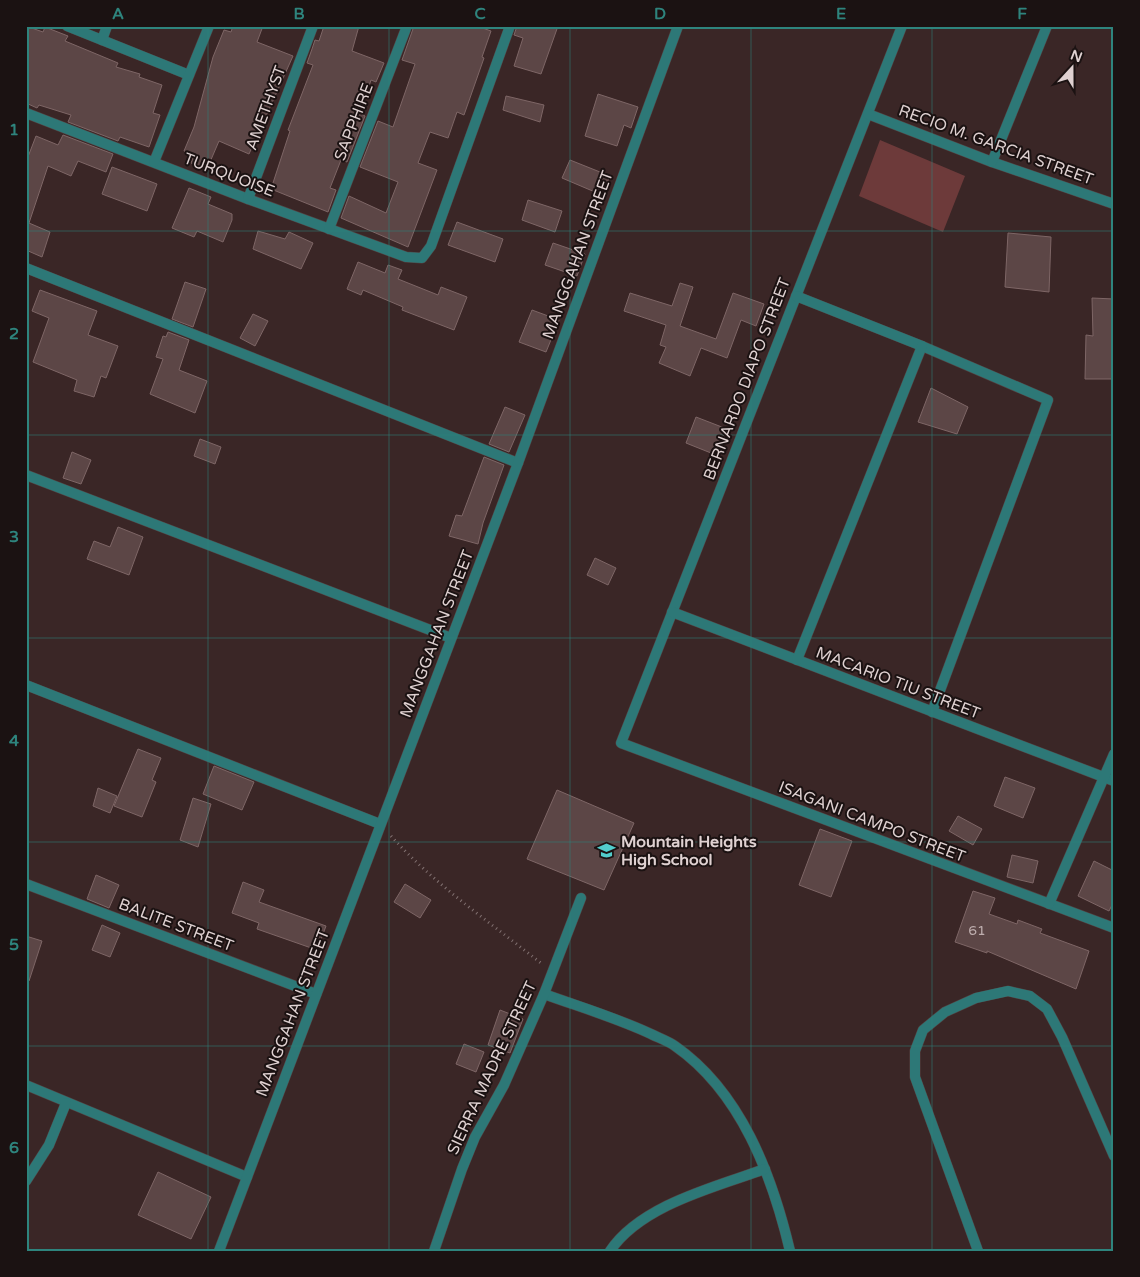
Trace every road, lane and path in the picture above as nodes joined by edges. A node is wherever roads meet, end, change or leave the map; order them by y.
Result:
1 (67, 26) edge
2 (107, 26) edge
3 (209, 26) edge
4 (313, 26) edge
5 (407, 26) edge
6 (510, 26) edge
7 (678, 26) edge
8 (902, 26) edge
9 (1047, 26) edge
10 (102, 40) junction
11 (189, 75) junction
12 (26, 113) edge
13 (868, 114) junction
14 (154, 162) junction
15 (992, 162) junction
16 (248, 199) junction
17 (1114, 204) edge
18 (329, 229) junction
19 (26, 268) edge
20 (796, 296) junction
21 (922, 346) junction
22 (518, 463) junction
23 (26, 475) edge
24 (672, 612) junction
25 (451, 638) junction
26 (797, 660) junction
27 (26, 686) edge
28 (932, 712) junction
29 (620, 743) joint
30 (1114, 754) edge
31 (1104, 777) junction
32 (1114, 781) edge
33 (380, 824) junction
34 (26, 884) edge
35 (581, 898) dead end
36 (1049, 904) junction
37 (1114, 928) edge
38 (552, 972) junction
39 (316, 994) junction
40 (544, 994) junction
41 (26, 1085) edge
42 (66, 1103) junction
43 (1114, 1156) edge
44 (765, 1169) junction
45 (246, 1177) junction
46 (26, 1181) edge
47 (613, 1249) edge
48 (219, 1251) edge
49 (434, 1251) edge
50 (790, 1251) edge
51 (978, 1251) edge

1 - 10 street
2 - 10 street
3 - 11 street
4 - 16 street, AMETHYST
5 - 18 street, SAPPHIRE
6 - 18 street, TURQUOISE
7 - 22 street, MANGGAHAN STREET
8 - 13 street, BERNARDO DIAPO STREET
9 - 15 street
10 - 11 street
11 - 14 street
12 - 14 street, TURQUOISE
13 - 15 street, RECIO M. GARCIA STREET
13 - 20 street, BERNARDO DIAPO STREET
14 - 16 street, TURQUOISE
15 - 17 street, RECIO M. GARCIA STREET
16 - 18 street, TURQUOISE
19 - 22 street
20 - 21 street
20 - 24 street, BERNARDO DIAPO STREET
21 - 26 street
21 - 28 street
22 - 25 street, MANGGAHAN STREET
23 - 25 street
24 - 26 street, MACARIO TIU STREET
24 - 29 street, BERNARDO DIAPO STREET
25 - 33 street, MANGGAHAN STREET
26 - 28 street, MACARIO TIU STREET
27 - 33 street
28 - 31 street, MACARIO TIU STREET
29 - 36 street, ISAGANI CAMPO STREET
30 - 31 street
31 - 32 street, MACARIO TIU STREET
31 - 36 street
33 - 38 path
33 - 39 street, MANGGAHAN STREET
34 - 39 street, BALITE STREET
35 - 38 street, SIERRA MADRE STREET
36 - 37 street, ISAGANI CAMPO STREET
38 - 40 street, SIERRA MADRE STREET
39 - 45 street, MANGGAHAN STREET
40 - 44 street
40 - 49 street, SIERRA MADRE STREET
41 - 42 street
42 - 45 street
42 - 46 street
43 - 51 street
44 - 47 street
44 - 50 street
45 - 48 street, MANGGAHAN STREET

